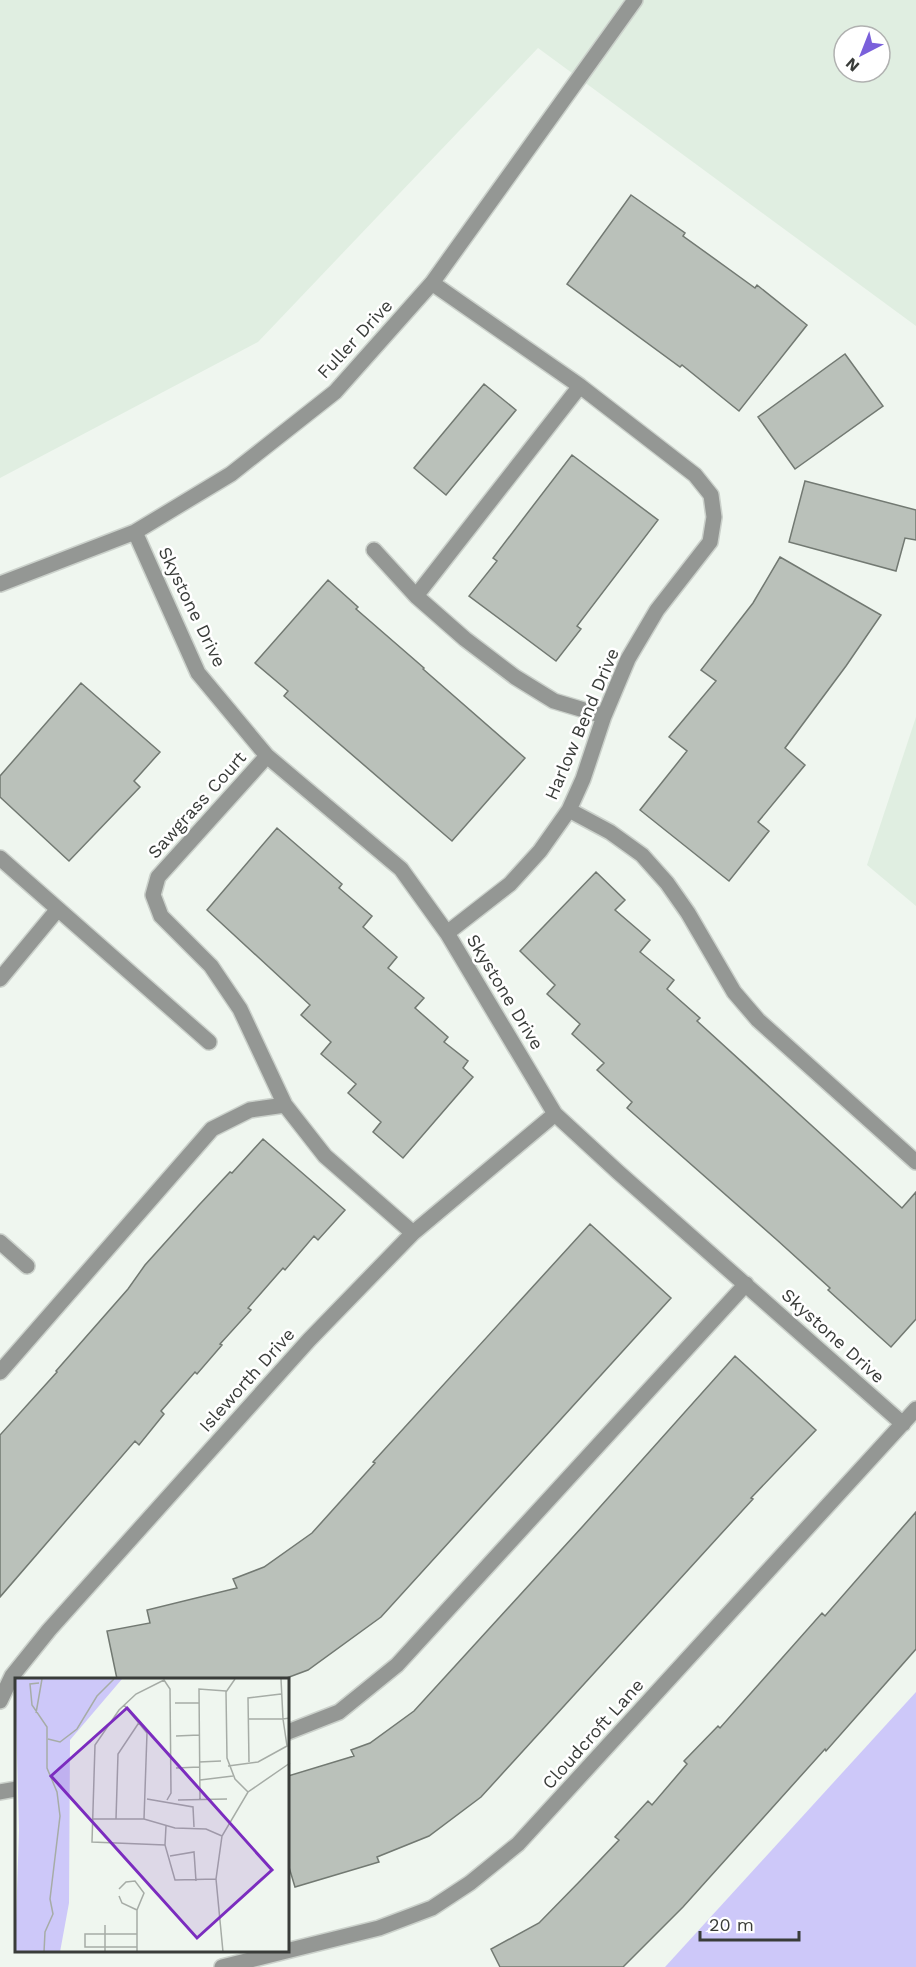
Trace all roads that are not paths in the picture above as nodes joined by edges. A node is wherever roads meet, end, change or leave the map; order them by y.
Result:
1 (635, 0) edge
2 (432, 283) junction
3 (580, 386) junction
4 (135, 532) junction
5 (374, 550) dead end
6 (0, 584) edge
7 (416, 596) junction
8 (604, 716) junction
9 (267, 756) junction
10 (569, 810) junction
11 (0, 858) edge
12 (58, 909) junction
13 (447, 933) junction
14 (0, 979) edge
15 (209, 1042) dead end
16 (285, 1105) junction
17 (555, 1114) junction
18 (916, 1162) edge
19 (413, 1233) junction
20 (0, 1242) edge
21 (27, 1266) dead end
22 (746, 1284) junction
23 (0, 1372) edge
24 (916, 1409) edge
25 (903, 1424) junction
26 (0, 1701) edge
27 (290, 1730) edge
28 (15, 1789) edge
29 (0, 1792) edge
30 (290, 1950) edge
31 (282, 1952) edge
32 (222, 1967) edge

1 - 2 street, Fuller Drive
2 - 3 street, Harlow Bend Drive
2 - 4 street, Fuller Drive
3 - 7 street
3 - 8 street, Harlow Bend Drive
4 - 6 street, Fuller Drive
4 - 9 street, Skystone Drive
5 - 7 street
7 - 8 street
8 - 10 street, Harlow Bend Drive
9 - 13 street, Skystone Drive
9 - 16 street, Sawgrass Court
10 - 13 street, Harlow Bend Drive
10 - 18 street
11 - 12 street
12 - 14 street
12 - 15 street
13 - 17 street, Skystone Drive
16 - 19 street
16 - 23 street
17 - 19 street, Isleworth Drive
17 - 22 street, Skystone Drive
19 - 26 street, Isleworth Drive
20 - 21 street
22 - 25 street, Skystone Drive
22 - 27 street
24 - 25 street, Cloudcroft Lane
25 - 30 street, Cloudcroft Lane
28 - 29 street
31 - 32 street, Cloudcroft Lane

